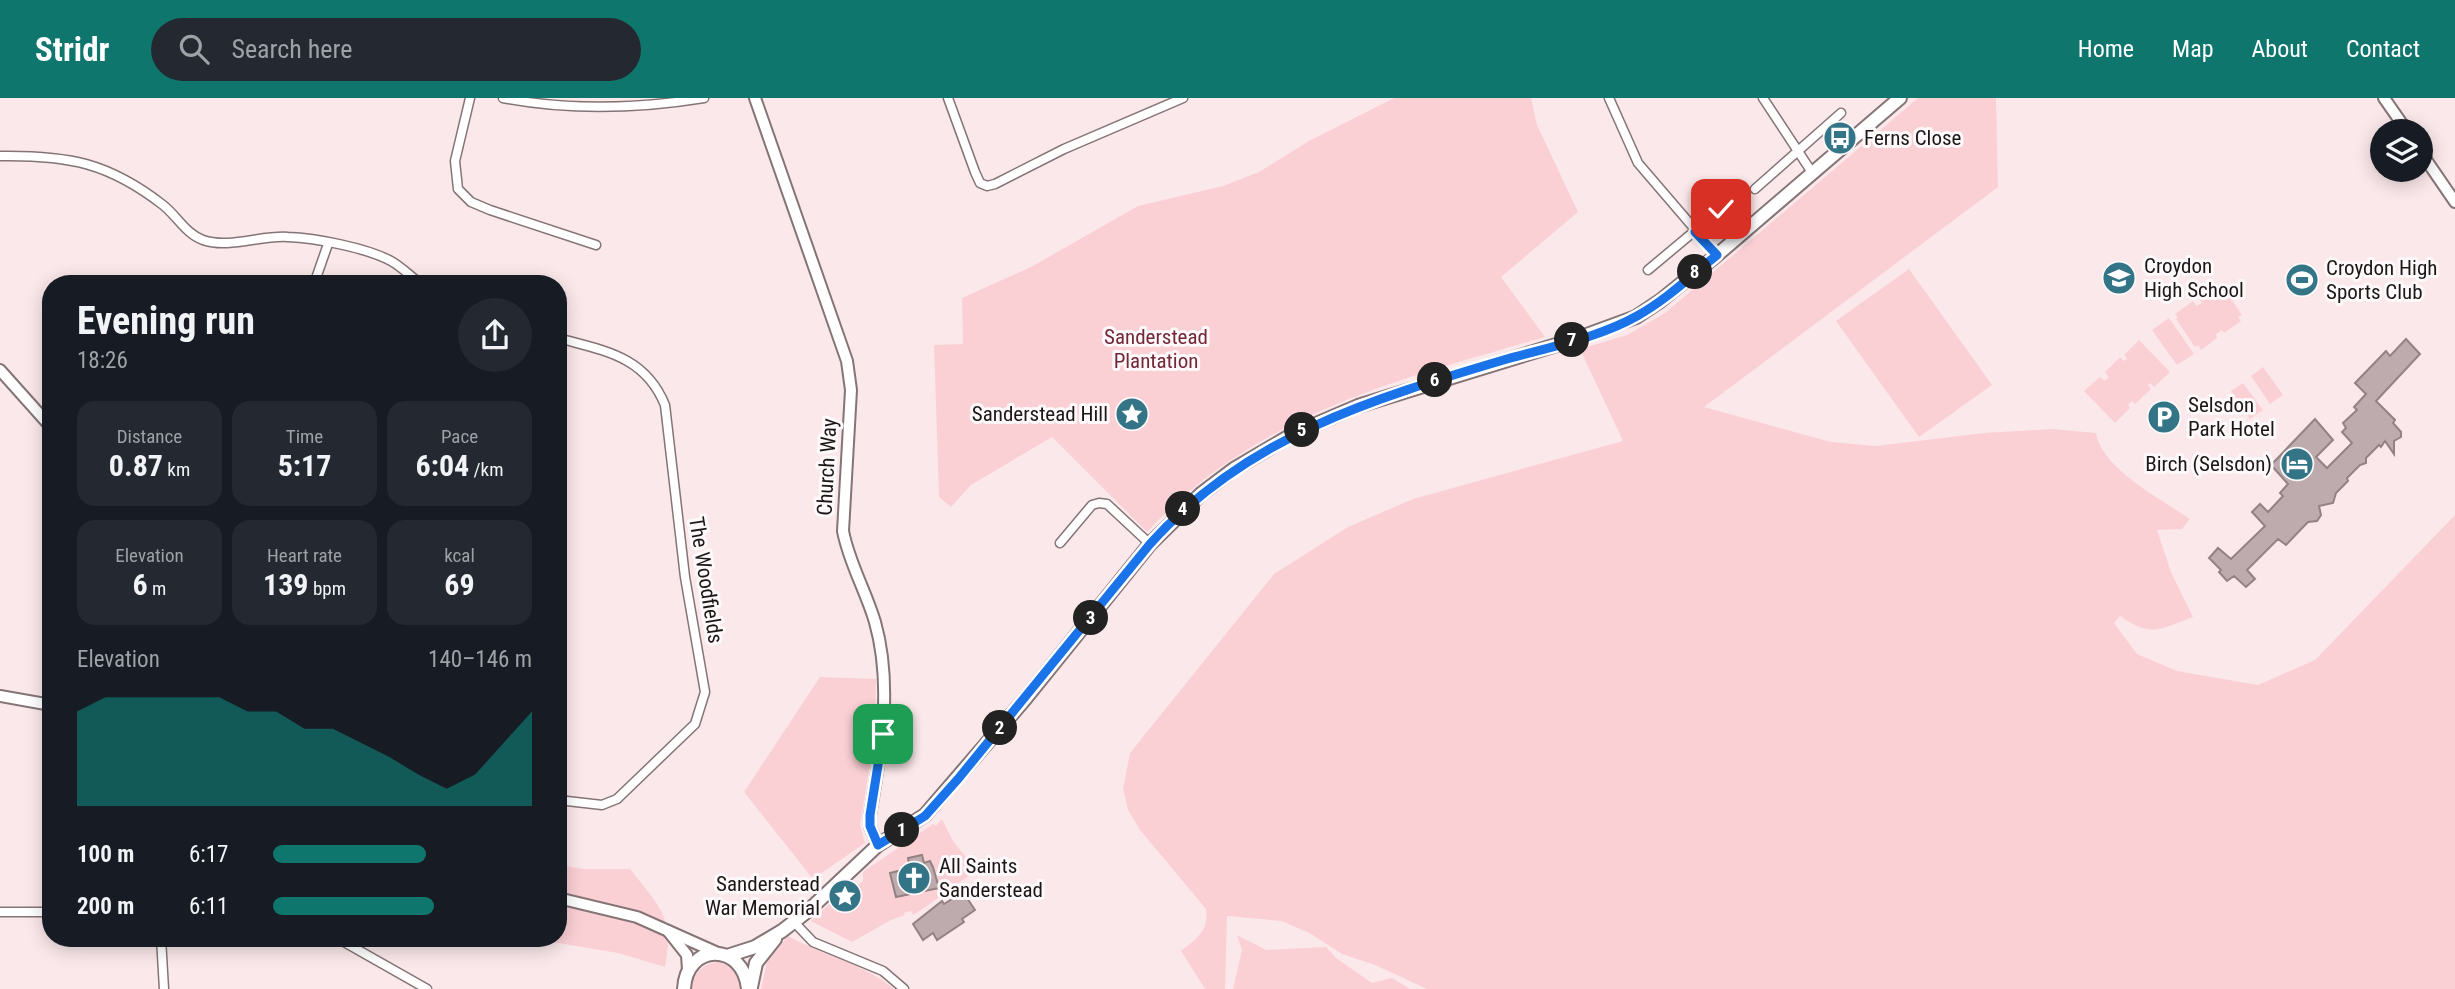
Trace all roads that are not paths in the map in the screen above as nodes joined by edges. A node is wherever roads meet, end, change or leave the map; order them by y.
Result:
1 (470, 98) edge
2 (503, 98) edge
3 (704, 98) edge
4 (755, 98) edge
5 (948, 98) edge
6 (1180, 98) edge
7 (1609, 98) edge
8 (1763, 98) edge
9 (1899, 98) edge
10 (2384, 98) edge
11 (1841, 113) dead end
12 (2399, 119) edge
13 (1799, 153) junction
14 (0, 156) edge
15 (2433, 168) edge
16 (1813, 174) junction
17 (1755, 190) dead end
18 (2453, 195) edge
19 (1721, 209) dead end
20 (1695, 232) junction
21 (328, 244) junction
22 (596, 245) dead end
23 (1717, 255) junction
24 (1648, 270) dead end
25 (317, 275) edge
26 (409, 275) edge
27 (567, 341) edge
28 (0, 370) edge
29 (42, 413) edge
30 (1060, 543) dead end
31 (1150, 544) junction
32 (0, 696) edge
33 (42, 703) edge
34 (567, 801) edge
35 (878, 845) junction
36 (567, 900) edge
37 (0, 912) edge
38 (42, 912) edge
39 (794, 922) junction
40 (665, 928) junction
41 (782, 931) junction
42 (162, 947) edge
43 (353, 947) edge
44 (725, 954) junction
45 (685, 978) edge
46 (164, 989) edge
47 (427, 989) edge
48 (678, 989) edge
49 (749, 989) edge
50 (904, 989) edge

1 - 22 street
2 - 3 street
4 - 35 street, Church Way
5 - 6 street
7 - 20 street
8 - 13 street
9 - 16 main road
10 - 12 street
11 - 13 street
13 - 16 street
13 - 17 street
14 - 21 street
15 - 18 street
16 - 23 main road
19 - 20 street
20 - 23 street
20 - 24 street
21 - 25 street
21 - 26 street
23 - 31 main road
27 - 34 street, The Woodfields
28 - 29 street
30 - 31 street
31 - 35 main road
32 - 33 street
35 - 39 main road
36 - 40 street
37 - 38 street
39 - 41 main road
39 - 50 street
40 - 44 street
40 - 45 street
41 - 44 main road
41 - 49 main road
42 - 46 street
43 - 47 street
44 - 45 main road
44 - 49 main road
45 - 48 main road

